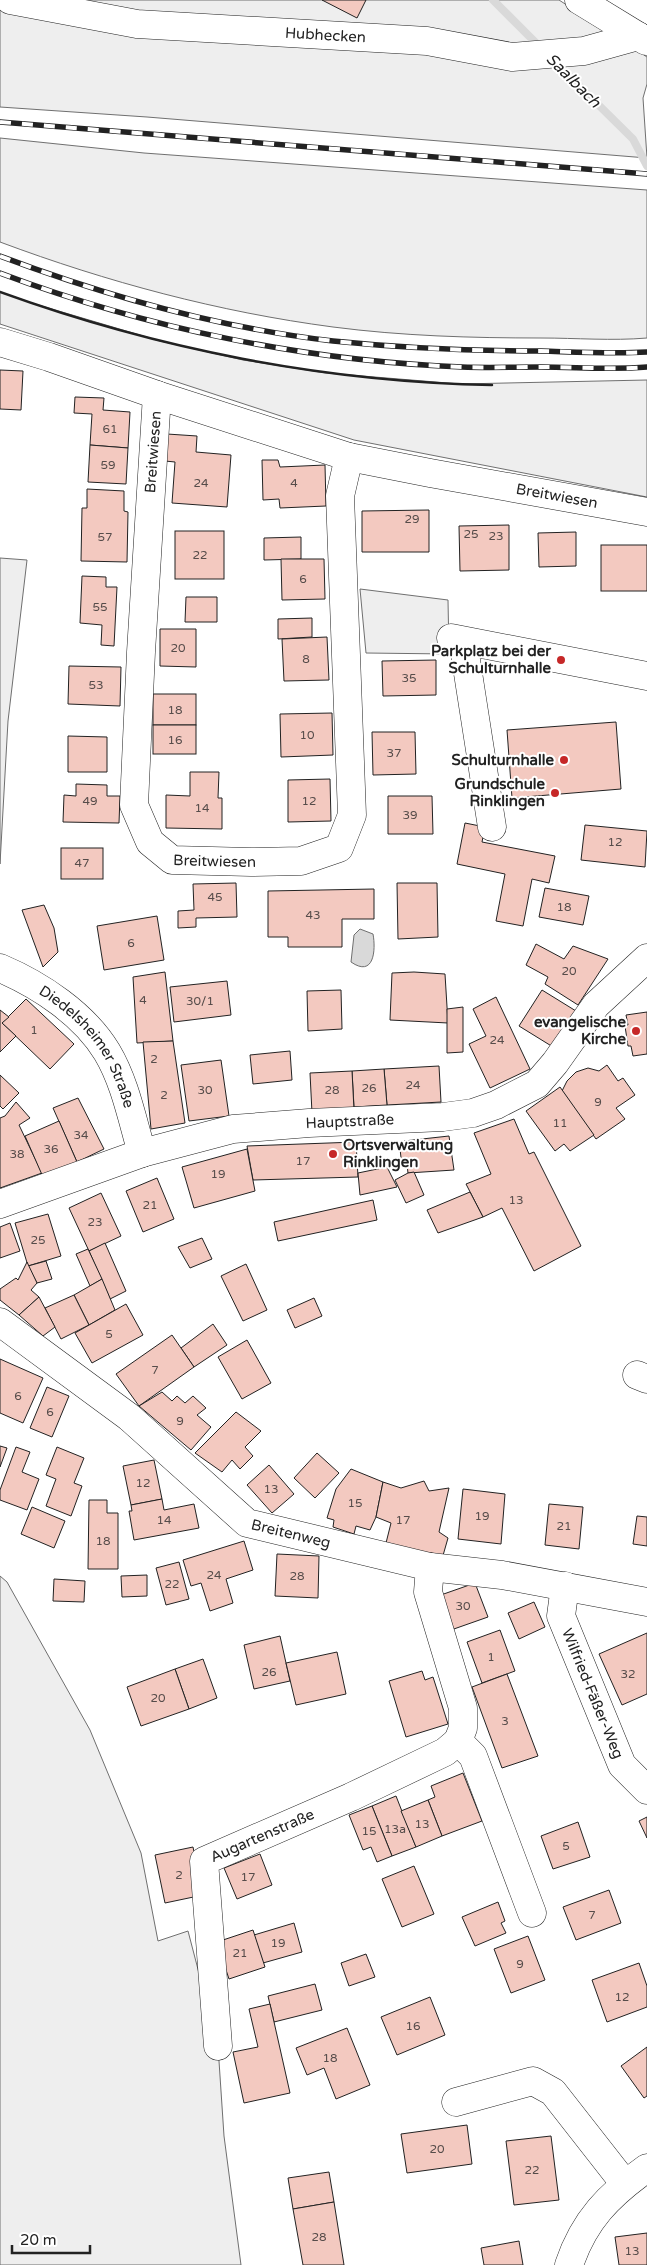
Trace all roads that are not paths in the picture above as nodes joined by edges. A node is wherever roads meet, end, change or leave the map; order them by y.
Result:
1 (10, 0) edge
2 (579, 0) edge
3 (642, 39) edge
4 (0, 342) edge
5 (157, 395) junction
6 (348, 457) junction
7 (647, 512) edge
8 (647, 676) edge
9 (492, 827) dead end
10 (647, 958) edge
11 (0, 968) edge
12 (142, 1153) junction
13 (0, 1204) edge
14 (0, 1322) edge
15 (430, 1567) junction
16 (565, 1586) junction
17 (647, 1602) edge
18 (458, 1741) junction
19 (647, 1790) edge
20 (532, 1913) dead end
21 (218, 2046) dead end
22 (456, 2102) dead end
23 (647, 2168) edge
24 (625, 2184) junction
25 (570, 2265) edge

1 - 3 street, Hubhecken
2 - 3 street
4 - 5 street, Breitwiesen
5 - 6 street, Breitwiesen
5 - 6 street, Breitwiesen
6 - 7 street, Breitwiesen
8 - 9 street
10 - 12 street, Hauptstraße
11 - 12 street, Diedelsheimer Straße
12 - 13 street, Hauptstraße
14 - 15 street, Breitenweg
15 - 16 street, Breitenweg
15 - 18 street
16 - 17 street, Breitenweg
16 - 19 street, Wilfried-Fäßer-Weg
18 - 20 street
18 - 21 street, Augartenstraße
22 - 24 street
23 - 24 street
24 - 25 street

